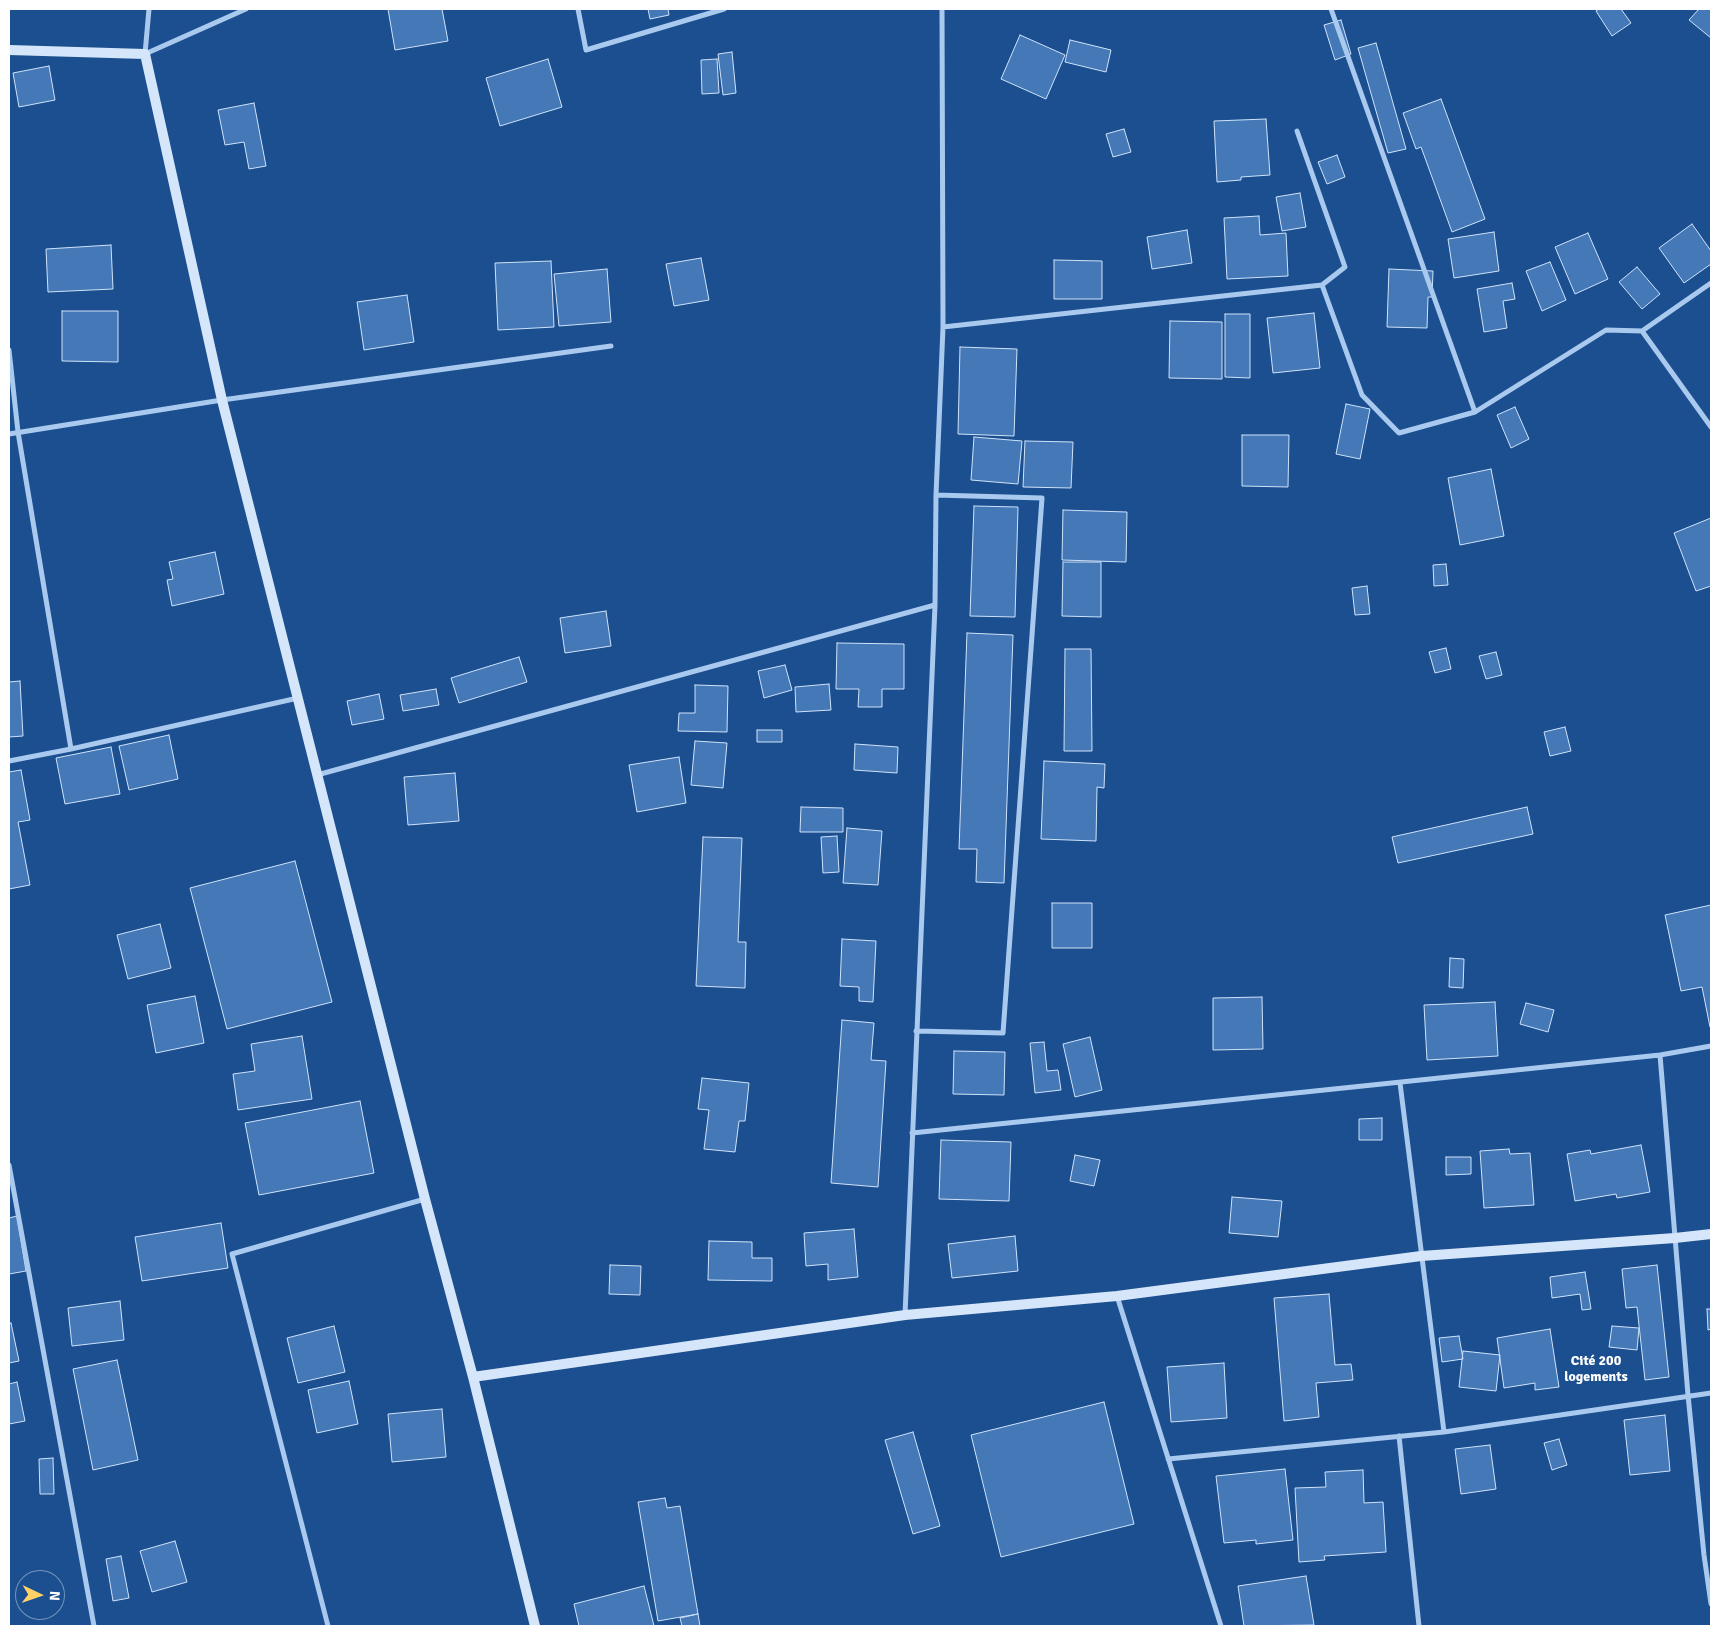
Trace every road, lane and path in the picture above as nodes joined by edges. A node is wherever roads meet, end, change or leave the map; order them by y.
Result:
1 (149, 9) edge
2 (246, 9) edge
3 (578, 9) edge
4 (724, 9) edge
5 (942, 9) edge
6 (1331, 9) edge
7 (9, 50) edge
8 (145, 54) junction
9 (1296, 130) dead end
10 (1711, 283) edge
11 (1322, 285) junction
12 (943, 328) junction
13 (1642, 332) junction
14 (611, 346) dead end
15 (9, 350) edge
16 (222, 400) junction
17 (1475, 412) junction
18 (1711, 427) edge
19 (18, 432) junction
20 (9, 434) edge
21 (936, 495) junction
22 (935, 605) junction
23 (298, 698) junction
24 (70, 749) junction
25 (9, 761) edge
26 (317, 776) junction
27 (916, 1031) junction
28 (1711, 1046) edge
29 (1660, 1055) junction
30 (1400, 1083) junction
31 (912, 1134) junction
32 (9, 1165) edge
33 (425, 1199) junction
34 (1711, 1234) edge
35 (1675, 1238) junction
36 (1422, 1256) junction
37 (1117, 1296) junction
38 (905, 1315) junction
39 (474, 1377) junction
40 (1711, 1393) edge
41 (1688, 1395) junction
42 (1444, 1432) junction
43 (1400, 1436) junction
44 (1168, 1459) junction
45 (1711, 1554) edge
46 (1704, 1555) junction
47 (1711, 1604) edge
48 (94, 1626) edge
49 (328, 1626) edge
50 (535, 1626) edge
51 (1221, 1626) edge
52 (1419, 1626) edge

1 - 8 street
2 - 8 street
3 - 4 street
5 - 12 street
6 - 17 street
7 - 8 street
8 - 16 street
9 - 11 street
10 - 13 street
11 - 12 street
11 - 17 street
12 - 21 street
13 - 17 street
13 - 18 street
14 - 16 street
15 - 19 street
16 - 19 street
16 - 23 street
19 - 20 street
19 - 24 street
21 - 22 street
21 - 27 street
22 - 26 street
22 - 27 street
23 - 24 street
23 - 26 street
24 - 25 street
26 - 33 street
27 - 31 street
28 - 29 street
29 - 30 street
29 - 35 street
30 - 31 street
30 - 36 street
31 - 38 street
32 - 48 street
33 - 39 street
33 - 49 street
34 - 35 street
35 - 36 street
35 - 41 street
36 - 37 street
36 - 42 street
37 - 38 street
37 - 44 street
38 - 39 street
39 - 50 street
40 - 41 street
41 - 42 street
41 - 46 street
42 - 43 street
43 - 44 street
43 - 52 street
44 - 51 street
45 - 46 street
46 - 47 street

